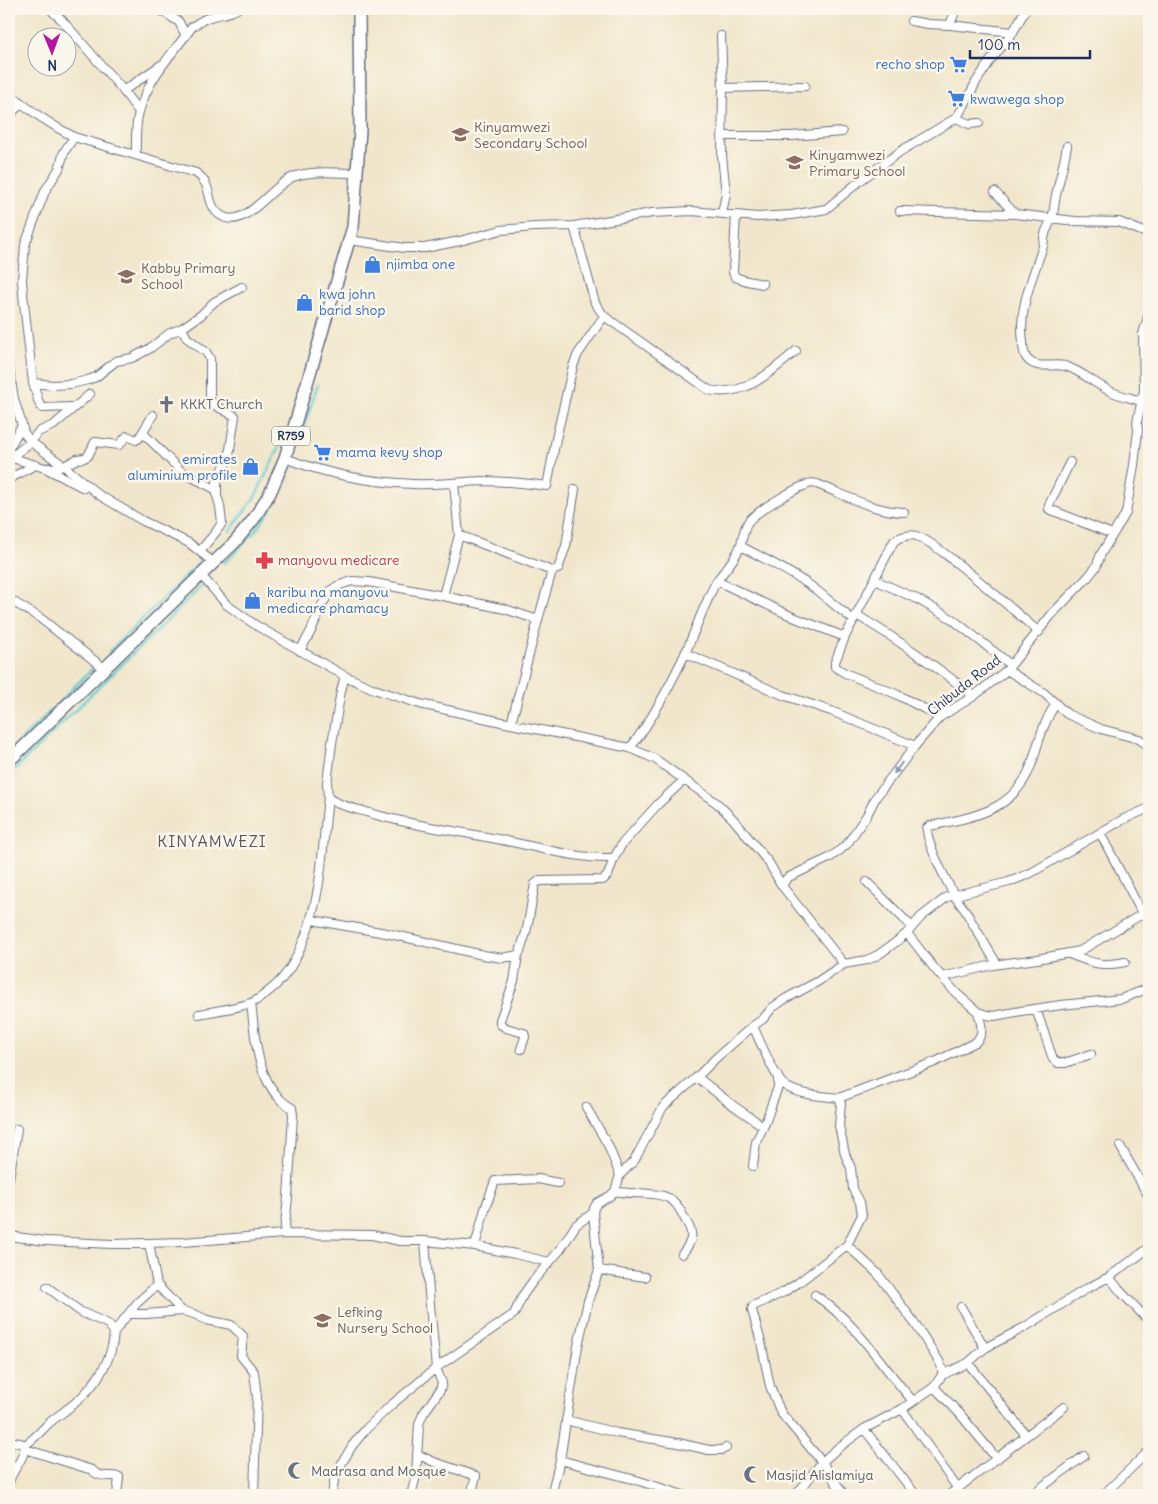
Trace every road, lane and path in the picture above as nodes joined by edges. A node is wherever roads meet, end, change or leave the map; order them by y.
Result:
1 (50, 9) edge
2 (159, 9) edge
3 (237, 9) edge
4 (359, 9) edge
5 (956, 9) edge
6 (1026, 9) edge
7 (911, 21) dead end
8 (950, 25) junction
9 (1013, 32) junction
10 (186, 36) junction
11 (721, 36) dead end
12 (163, 64) junction
13 (805, 86) dead end
14 (723, 88) junction
15 (124, 91) junction
16 (9, 92) edge
17 (20, 103) junction
18 (139, 112) junction
19 (9, 116) edge
20 (956, 118) junction
21 (979, 123) dead end
22 (842, 132) dead end
23 (722, 136) junction
24 (74, 137) junction
25 (1067, 146) dead end
26 (136, 155) junction
27 (357, 173) junction
28 (995, 192) dead end
29 (900, 211) dead end
30 (722, 213) junction
31 (736, 214) junction
32 (1015, 214) junction
33 (1052, 218) junction
34 (574, 226) junction
35 (1149, 234) edge
36 (349, 240) junction
37 (763, 284) dead end
38 (242, 286) dead end
39 (1149, 314) edge
40 (604, 316) junction
41 (182, 328) junction
42 (796, 351) dead end
43 (9, 368) edge
44 (33, 384) junction
45 (90, 394) dead end
46 (1141, 401) junction
47 (73, 407) junction
48 (152, 415) dead end
49 (22, 425) junction
50 (143, 433) junction
51 (31, 442) junction
52 (9, 448) edge
53 (10, 458) edge
54 (285, 458) junction
55 (1070, 462) dead end
56 (35, 465) junction
57 (64, 466) junction
58 (45, 468) junction
59 (9, 479) edge
60 (454, 483) junction
61 (575, 489) dead end
62 (217, 490) junction
63 (99, 495) junction
64 (904, 512) dead end
65 (1112, 534) junction
66 (459, 535) junction
67 (740, 546) junction
68 (200, 552) junction
69 (214, 563) junction
70 (552, 571) junction
71 (201, 575) junction
72 (875, 580) junction
73 (717, 581) junction
74 (443, 596) junction
75 (9, 598) edge
76 (856, 617) junction
77 (538, 620) junction
78 (1038, 632) junction
79 (845, 637) junction
80 (300, 652) junction
81 (685, 653) junction
82 (1009, 668) junction
83 (105, 669) junction
84 (345, 676) junction
85 (974, 696) junction
86 (1056, 703) junction
87 (940, 717) junction
88 (511, 724) junction
89 (914, 746) junction
90 (1149, 746) edge
91 (630, 748) junction
92 (9, 761) edge
93 (684, 780) junction
94 (328, 798) junction
95 (1149, 808) edge
96 (1100, 833) junction
97 (614, 858) junction
98 (867, 882) dead end
99 (782, 886) junction
100 (954, 894) junction
101 (1146, 912) edge
102 (312, 920) junction
103 (910, 930) junction
104 (1069, 954) junction
105 (518, 955) junction
106 (1125, 962) dead end
107 (844, 964) junction
108 (997, 964) junction
109 (942, 977) junction
110 (1149, 988) edge
111 (251, 1003) junction
112 (1036, 1009) junction
113 (978, 1012) junction
114 (199, 1014) dead end
115 (753, 1026) junction
116 (521, 1049) dead end
117 (1091, 1054) dead end
118 (698, 1077) junction
119 (778, 1077) junction
120 (839, 1098) junction
121 (586, 1107) dead end
122 (763, 1126) junction
123 (17, 1130) dead end
124 (1120, 1146) dead end
125 (753, 1166) dead end
126 (620, 1175) junction
127 (9, 1179) edge
128 (558, 1183) dead end
129 (615, 1191) junction
130 (1149, 1197) edge
131 (593, 1213) junction
132 (284, 1234) junction
133 (9, 1236) edge
134 (425, 1241) junction
135 (149, 1244) junction
136 (847, 1245) junction
137 (475, 1246) junction
138 (1149, 1248) edge
139 (682, 1254) dead end
140 (549, 1262) junction
141 (599, 1270) junction
142 (645, 1277) dead end
143 (1109, 1277) junction
144 (158, 1285) junction
145 (47, 1287) dead end
146 (815, 1296) dead end
147 (961, 1307) dead end
148 (182, 1311) junction
149 (130, 1314) junction
150 (1149, 1321) edge
151 (114, 1332) junction
152 (985, 1348) junction
153 (968, 1363) junction
154 (436, 1368) junction
155 (942, 1375) junction
156 (934, 1387) junction
157 (913, 1401) junction
158 (1064, 1407) dead end
159 (902, 1409) junction
160 (566, 1420) junction
161 (864, 1429) junction
162 (1026, 1435) junction
163 (9, 1442) edge
164 (25, 1447) junction
165 (726, 1448) dead end
166 (1149, 1451) edge
167 (417, 1454) junction
168 (1084, 1456) dead end
169 (997, 1459) junction
170 (560, 1460) junction
171 (822, 1462) junction
172 (9, 1482) edge
173 (958, 1489) junction
174 (118, 1495) edge
175 (254, 1495) edge
176 (332, 1495) edge
177 (411, 1495) edge
178 (471, 1495) edge
179 (551, 1495) edge
180 (683, 1495) edge
181 (796, 1495) edge
182 (844, 1495) edge
183 (916, 1495) edge
184 (949, 1495) edge
185 (1031, 1495) edge
186 (1103, 1495) edge

1 - 15 street
2 - 10 street
3 - 10 street
4 - 27 main road, R759
5 - 8 street
6 - 9 street
7 - 8 street
8 - 9 street
9 - 20 street
10 - 12 street
11 - 14 street
12 - 15 street
12 - 18 street
13 - 14 street
14 - 23 street
15 - 18 street
16 - 17 street
17 - 19 street
17 - 24 street
18 - 26 street
20 - 21 street
20 - 31 street
22 - 23 street
23 - 30 street
24 - 26 street
24 - 44 street
25 - 33 street
26 - 27 street
27 - 36 main road, R759
28 - 32 street
29 - 32 street
30 - 31 street
30 - 34 street
31 - 37 street
32 - 33 street
33 - 35 street
33 - 46 street
34 - 36 street
34 - 40 street
36 - 54 main road, R759
38 - 41 street
39 - 46 street, Chibuda Road
40 - 42 street
40 - 60 street
41 - 44 street
41 - 62 street
43 - 49 street
44 - 47 street
45 - 47 street
46 - 65 street, Chibuda Road
47 - 51 street
48 - 50 street
49 - 51 street
49 - 52 street
50 - 57 street
50 - 62 street
51 - 53 street
51 - 57 street
53 - 56 street
54 - 60 street
54 - 69 main road, R759
55 - 65 street
56 - 58 street
56 - 59 street
57 - 58 street
57 - 63 street
58 - 63 street
60 - 66 street
61 - 70 street
62 - 68 street
63 - 68 street
64 - 67 street
65 - 78 street, Chibuda Road
66 - 70 street
66 - 74 street
67 - 73 street
67 - 76 street
68 - 69 street
69 - 71 main road, R759
70 - 77 street
71 - 80 street
71 - 83 main road, R759
72 - 76 street
72 - 78 street
72 - 82 street
73 - 79 street
73 - 81 street
74 - 77 street
74 - 80 street
75 - 83 street
76 - 79 street
76 - 85 street
77 - 88 street
78 - 82 street, Chibuda Road
79 - 87 street
80 - 84 street
81 - 89 street
81 - 91 street
82 - 85 street, Chibuda Road
82 - 86 street
83 - 92 main road, R759
84 - 88 street
84 - 94 street
85 - 87 street, Chibuda Road
86 - 90 street
86 - 100 street
87 - 89 street, Chibuda Road
88 - 91 street
89 -> 99 street, Chibuda Road
91 - 93 street
93 - 97 street
93 - 99 street
94 - 97 street
94 - 102 street
95 - 96 street
96 - 100 street
96 - 101 street
97 - 105 street
98 - 103 street
99 - 107 street
100 - 103 street
100 - 108 street
101 - 104 street
102 - 105 street
102 - 111 street
103 - 107 street
103 - 109 street
104 - 106 street
104 - 108 street
105 - 116 street
107 - 115 street
108 - 109 street
109 - 113 street
110 - 112 street
111 - 114 street
111 - 132 street
112 - 113 street
112 - 117 street
113 - 120 street
115 - 118 street
115 - 119 street
118 - 122 street
118 - 126 street
119 - 120 street
119 - 122 street
120 - 136 street
121 - 126 street
122 - 125 street
123 - 127 street
124 - 130 street
126 - 129 street
128 - 137 street
129 - 131 street
129 - 139 street
131 - 140 street
131 - 141 street
132 - 134 street
132 - 135 street
133 - 135 street
134 - 137 street
134 - 154 street
135 - 144 street
136 - 155 street
136 - 171 street
137 - 140 street
138 - 143 street
140 - 154 street
141 - 142 street
141 - 160 street
143 - 150 street
143 - 152 street
144 - 148 street
144 - 149 street
145 - 151 street
146 - 157 street
147 - 152 street
148 - 149 street
148 - 175 street
149 - 151 street
151 - 164 street
152 - 153 street
153 - 155 street
153 - 162 street
154 - 167 street
154 - 176 street
155 - 156 street
156 - 157 street
156 - 169 street
157 - 159 street
158 - 162 street
159 - 161 street
159 - 173 street
160 - 165 street
160 - 170 street
161 - 171 street
161 - 183 street
162 - 169 street
163 - 164 street
164 - 172 street
164 - 174 street
166 - 186 street
167 - 177 street
167 - 178 street
168 - 185 street
169 - 173 street
170 - 179 street
170 - 180 street
171 - 181 street
171 - 182 street
173 - 184 street

